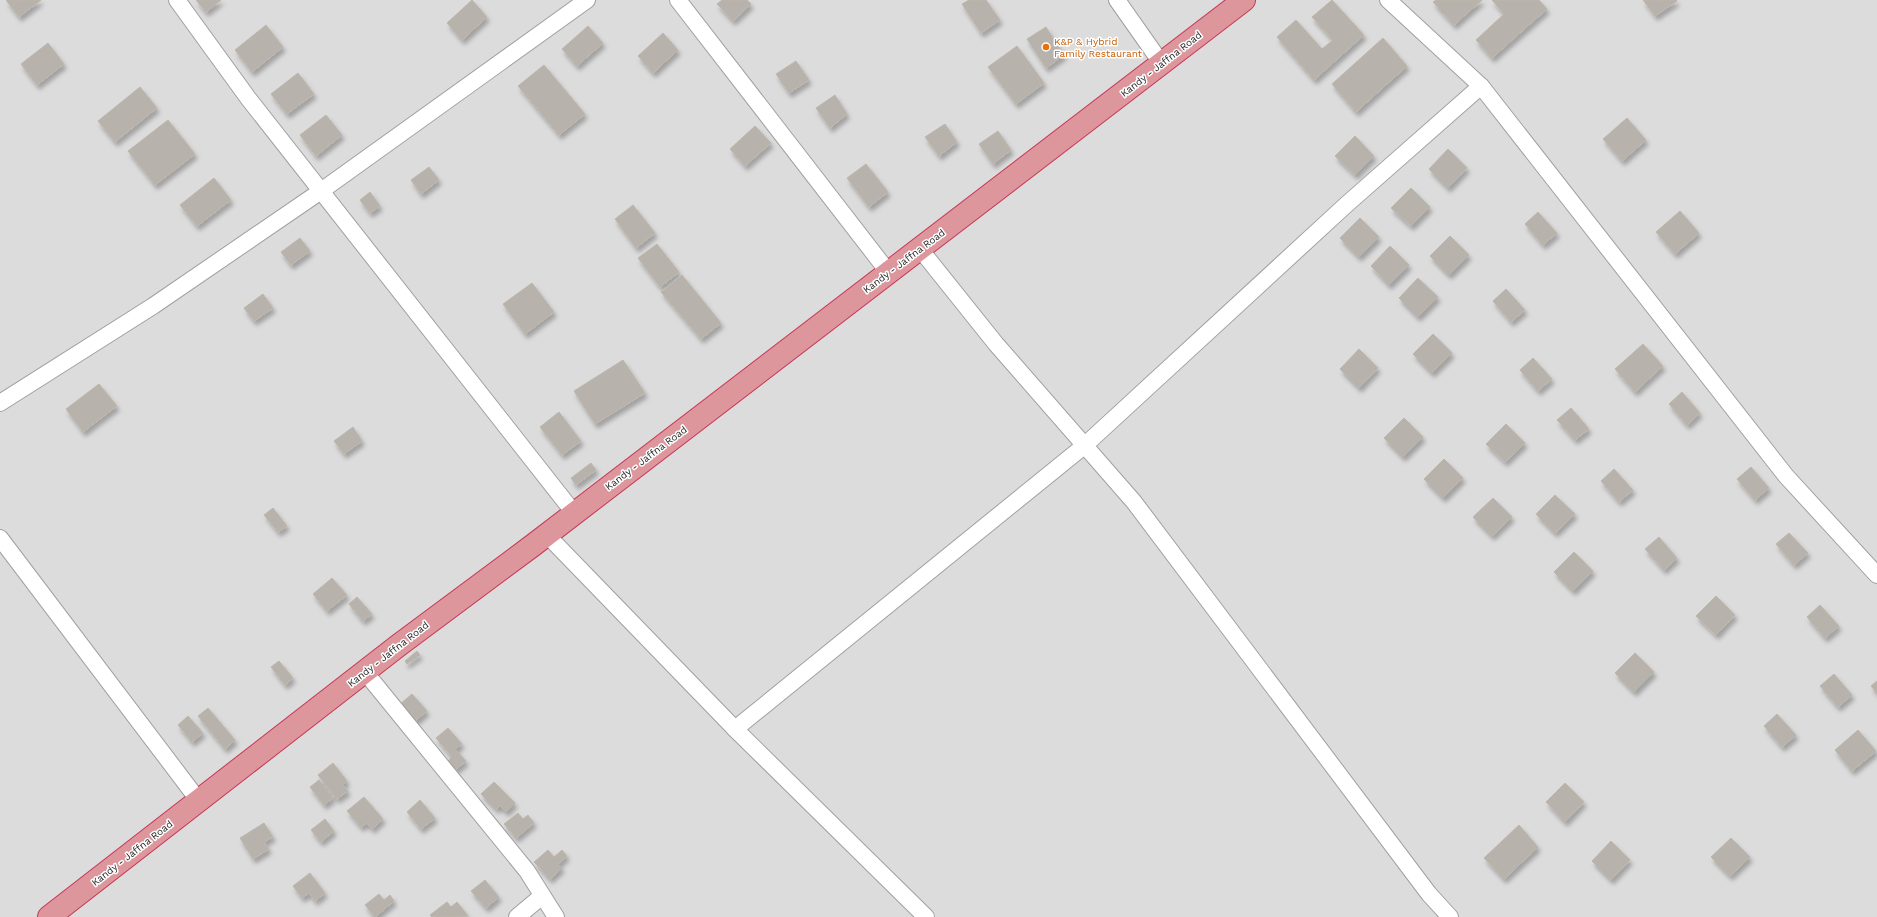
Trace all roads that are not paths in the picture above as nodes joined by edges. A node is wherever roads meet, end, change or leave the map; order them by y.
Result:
1 (177, 0) edge
2 (587, 0) edge
3 (678, 0) edge
4 (1117, 0) edge
5 (1244, 0) edge
6 (1388, 0) edge
7 (1162, 64) junction
8 (1482, 86) junction
9 (321, 191) junction
10 (920, 249) junction
11 (889, 273) junction
12 (0, 403) edge
13 (1084, 446) junction
14 (574, 514) junction
15 (547, 534) junction
16 (0, 538) edge
17 (1877, 575) edge
18 (365, 672) junction
19 (735, 729) junction
20 (199, 801) junction
21 (542, 896) junction
22 (50, 917) edge
23 (517, 917) edge
24 (556, 917) edge
25 (926, 917) edge
26 (1450, 917) edge

1 - 9 street
2 - 9 street
3 - 11 street
4 - 7 street
5 - 7 highway, Kandy - Jaffna Road
6 - 8 street
7 - 10 highway, Kandy - Jaffna Road
8 - 13 street
8 - 17 street
9 - 12 street
9 - 14 street
10 - 11 highway, Kandy - Jaffna Road
10 - 13 street
11 - 14 highway, Kandy - Jaffna Road
13 - 19 street
13 - 26 street
14 - 15 highway, Kandy - Jaffna Road
15 - 18 highway, Kandy - Jaffna Road
15 - 19 street
16 - 20 street
18 - 20 highway, Kandy - Jaffna Road
18 - 21 street
19 - 25 street
20 - 22 highway, Kandy - Jaffna Road
21 - 23 street
21 - 24 street

